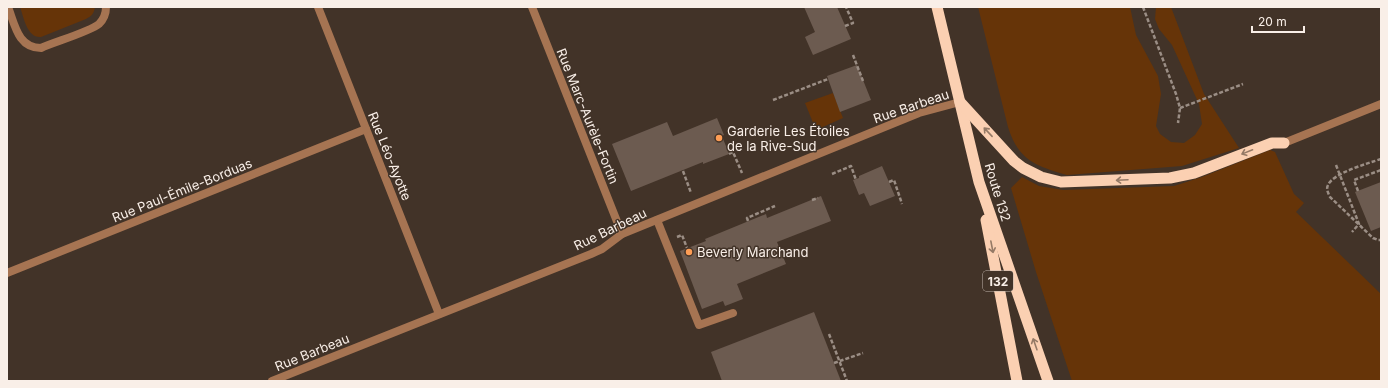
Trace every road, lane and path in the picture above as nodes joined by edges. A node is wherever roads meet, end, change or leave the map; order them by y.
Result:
1 (8, 7) edge
2 (106, 7) edge
3 (318, 7) edge
4 (532, 7) edge
5 (846, 7) edge
6 (937, 7) edge
7 (1143, 7) edge
8 (846, 26) dead end
9 (853, 55) dead end
10 (828, 80) dead end
11 (863, 81) dead end
12 (1242, 84) dead end
13 (773, 100) dead end
14 (960, 102) junction
15 (1381, 104) edge
16 (1180, 108) junction
17 (1178, 123) dead end
18 (366, 128) junction
19 (1284, 143) joint
20 (729, 154) dead end
21 (1381, 158) edge
22 (1336, 165) dead end
23 (1381, 170) edge
24 (683, 171) dead end
25 (742, 173) dead end
26 (832, 174) dead end
27 (1340, 175) junction
28 (856, 180) dead end
29 (889, 182) dead end
30 (979, 182) junction
31 (1358, 191) dead end
32 (818, 198) dead end
33 (812, 200) dead end
34 (696, 204) junction
35 (902, 204) dead end
36 (775, 206) dead end
37 (657, 220) junction
38 (748, 222) dead end
39 (1359, 224) junction
40 (1352, 232) dead end
41 (622, 234) junction
42 (682, 235) dead end
43 (1381, 240) edge
44 (687, 248) dead end
45 (7, 273) edge
46 (733, 313) dead end
47 (439, 314) junction
48 (829, 334) dead end
49 (864, 353) dead end
50 (840, 362) junction
51 (834, 364) dead end
52 (272, 381) edge
53 (847, 381) edge
54 (1017, 381) edge
55 (1048, 381) edge

1 - 2 street
3 - 18 street, Rue Léo-Ayotte
4 - 41 street, Rue Marc-Aurèle-Fortin
5 - 8 path
6 - 14 highway, Route 132 / 132
7 - 16 path
9 - 11 path
10 - 13 path
12 - 16 path
19 -> 14 highway
14 - 30 highway, Route 132 / 132
14 - 34 street, Rue Barbeau
15 - 19 street
16 - 17 path
18 - 45 street, Rue Paul-Émile-Borduas
18 - 47 street, Rue Léo-Ayotte
20 - 25 path
21 - 27 path
22 - 27 path
23 - 31 path
24 - 34 path
26 - 28 path
27 - 39 path
27 - 39 path
29 - 35 path
30 -> 54 highway, 132
55 -> 30 highway, Route 132 / 132
32 - 33 path
34 - 37 street, Rue Barbeau
36 - 38 path
37 - 41 street, Rue Barbeau
37 - 46 street
39 - 40 path
39 - 43 path
41 - 47 street, Rue Barbeau
42 - 44 path
47 - 52 street, Rue Barbeau
48 - 50 path
49 - 50 path
50 - 51 path
50 - 53 path

